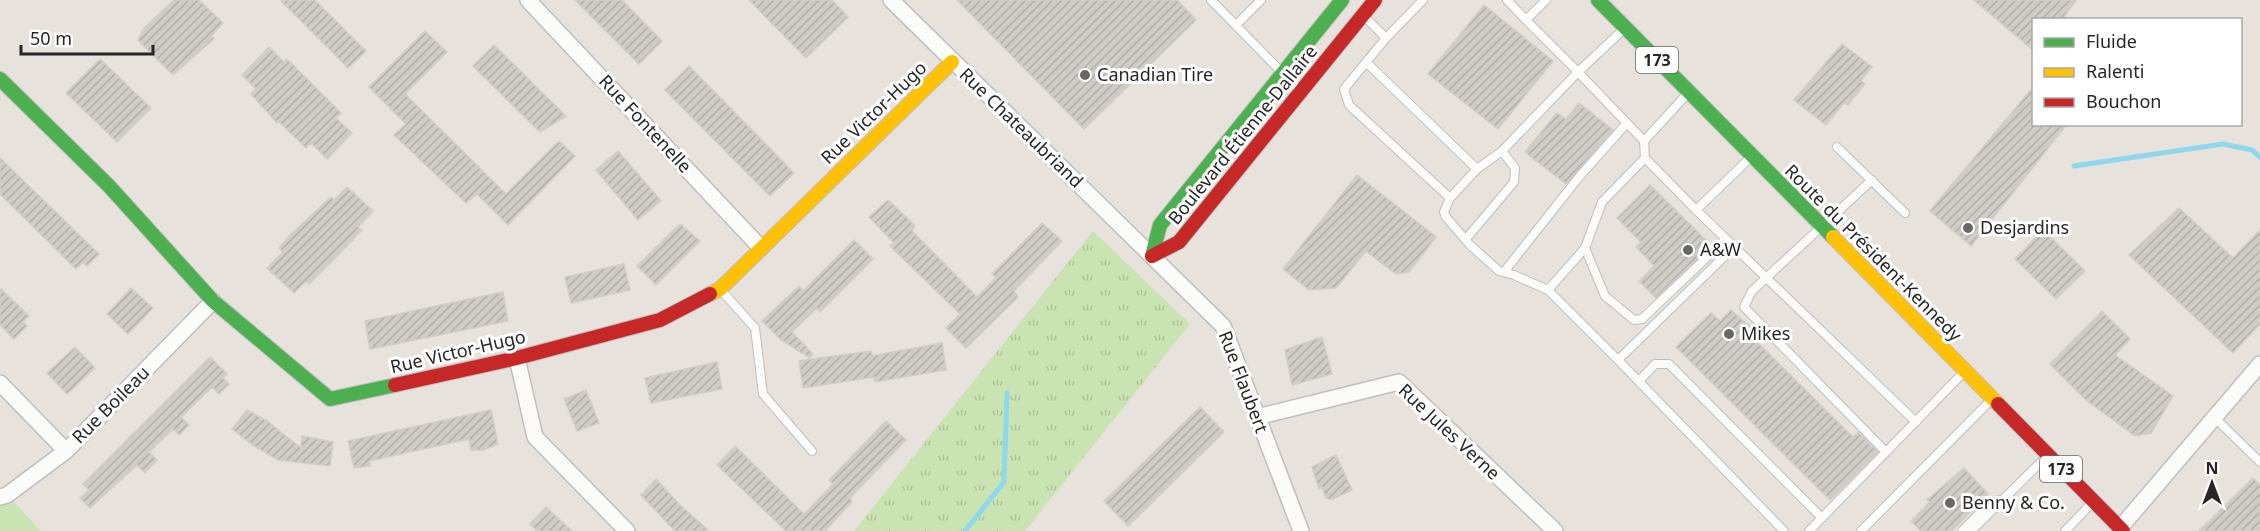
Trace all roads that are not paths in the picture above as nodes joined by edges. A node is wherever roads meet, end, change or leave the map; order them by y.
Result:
1 (528, 0) edge
2 (891, 0) edge
3 (1211, 0) edge
4 (1261, 0) edge
5 (1342, 0) edge
6 (1374, 0) edge
7 (1424, 0) edge
8 (1507, 0) edge
9 (1546, 0) edge
10 (1598, 0) edge
11 (1363, 15) junction
12 (1526, 20) junction
13 (1236, 25) junction
14 (1625, 27) junction
15 (1386, 38) junction
16 (952, 62) junction
17 (1366, 62) junction
18 (1578, 72) junction
19 (1283, 73) junction
20 (0, 79) edge
21 (1301, 91) junction
22 (1689, 92) junction
23 (1627, 123) junction
24 (1644, 141) junction
25 (1836, 147) dead end
26 (1502, 151) junction
27 (1752, 156) junction
28 (1645, 158) junction
29 (1477, 169) junction
30 (1872, 180) junction
31 (1450, 198) junction
32 (1696, 210) junction
33 (1905, 213) dead end
34 (1823, 227) junction
35 (1466, 239) junction
36 (1725, 240) junction
37 (1734, 247) junction
38 (761, 248) junction
39 (1585, 248) junction
40 (1152, 256) junction
41 (1504, 272) junction
42 (1766, 278) junction
43 (720, 289) junction
44 (1548, 290) junction
45 (213, 301) junction
46 (517, 358) junction
47 (1618, 360) junction
48 (2258, 369) edge
49 (1965, 371) junction
50 (1639, 381) junction
51 (0, 383) edge
52 (1992, 399) junction
53 (1257, 417) junction
54 (2214, 417) junction
55 (1916, 422) junction
56 (66, 451) junction
57 (812, 451) dead end
58 (1886, 452) junction
59 (2047, 455) junction
60 (2260, 462) edge
61 (0, 497) edge
62 (2005, 497) junction
63 (2094, 502) junction
64 (1822, 518) junction
65 (1866, 529) edge
66 (2121, 529) edge
67 (627, 531) edge
68 (1301, 531) edge
69 (1555, 531) edge
70 (1784, 531) edge
71 (1809, 531) edge
72 (1962, 531) edge
73 (1971, 531) edge
74 (2065, 531) edge

1 - 38 street, Rue Fontenelle
2 - 16 street, Rue Chateaubriand
3 - 13 lane
4 - 13 lane
5 - 19 street, Boulevard Étienne-Dallaire
6 - 11 street, Boulevard Étienne-Dallaire
7 - 15 lane
8 - 12 lane
9 - 12 lane
10 - 14 street, Route du Président-Kennedy / 173
11 - 15 lane
11 - 21 street, Boulevard Étienne-Dallaire
12 - 18 lane
13 - 19 lane
14 - 18 lane
14 - 22 street, Route du Président-Kennedy / 173
15 - 17 lane
16 - 38 street, Rue Victor-Hugo
16 - 40 street, Rue Chateaubriand
17 - 29 lane
17 - 31 lane
18 - 23 lane
18 - 26 lane
19 - 21 lane
19 - 40 street, Boulevard Étienne-Dallaire
20 - 45 street, Rue Victor-Hugo
21 - 40 street, Boulevard Étienne-Dallaire
22 - 24 lane
22 - 27 street, Route du Président-Kennedy / 173
23 - 24 lane
23 - 41 lane
24 - 28 lane
25 - 30 lane
26 - 29 lane
26 - 35 lane
27 - 32 lane
27 - 34 street, Route du Président-Kennedy / 173
28 - 32 lane
28 - 39 lane
29 - 31 lane
30 - 33 lane
30 - 34 lane
31 - 35 lane
32 - 36 lane
34 - 42 lane
34 - 49 street, Route du Président-Kennedy / 173
35 - 41 lane
36 - 37 lane
36 - 39 lane
37 - 42 lane
37 - 47 lane
38 - 43 street, Rue Victor-Hugo
39 - 44 lane
40 - 53 street, Rue Flaubert
41 - 44 lane
42 - 55 lane
42 - 58 lane
43 - 46 street, Rue Victor-Hugo
43 - 57 lane
44 - 47 lane
45 - 46 street, Rue Victor-Hugo
45 - 56 street, Rue Boileau
46 - 67 street
47 - 50 lane
48 - 54 street
49 - 52 street, Route du Président-Kennedy / 173
49 - 55 lane
50 - 64 lane
50 - 70 lane
51 - 56 street
52 - 59 street, Route du Président-Kennedy / 173
52 - 65 lane
53 - 68 street, Rue Flaubert
53 - 69 street, Rue Jules Verne
54 - 60 lane
54 - 66 street
55 - 58 lane
56 - 61 street, Rue Boileau
58 - 64 lane
59 - 62 lane
59 - 63 street, Route du Président-Kennedy / 173
62 - 72 lane
62 - 73 lane
63 - 66 street, Route du Président-Kennedy / 173
63 - 74 lane
64 - 71 lane

